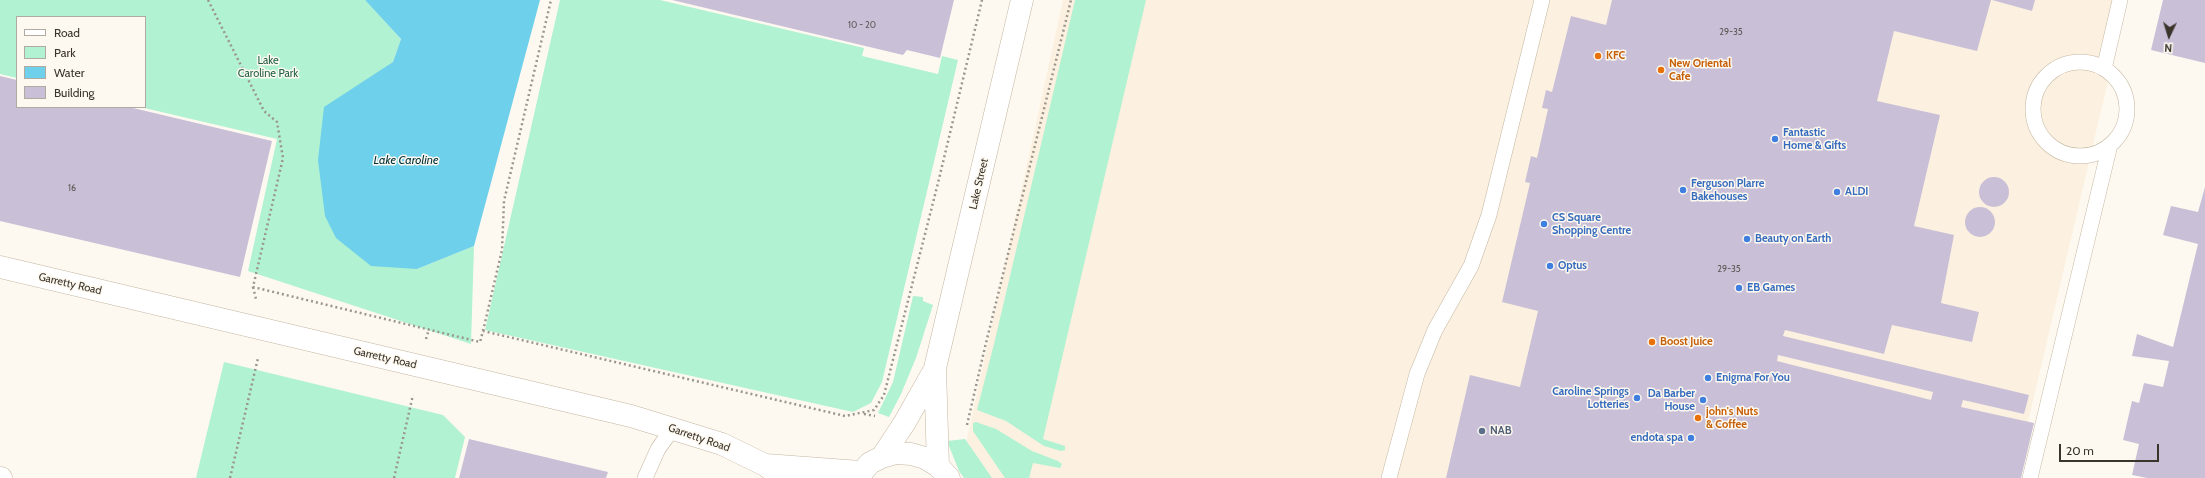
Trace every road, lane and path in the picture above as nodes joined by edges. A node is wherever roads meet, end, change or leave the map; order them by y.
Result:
1 (208, 0) edge
2 (551, 0) edge
3 (982, 0) edge
4 (1022, 0) edge
5 (1071, 0) edge
6 (1542, 0) edge
7 (2120, 0) edge
8 (2104, 69) junction
9 (2110, 145) junction
10 (0, 267) edge
11 (253, 287) junction
12 (429, 329) junction
13 (264, 330) junction
14 (483, 331) junction
15 (419, 366) junction
16 (935, 368) junction
17 (862, 414) junction
18 (905, 422) junction
19 (937, 427) junction
20 (673, 428) junction
21 (882, 457) junction
22 (764, 465) junction
23 (943, 472) edge
24 (859, 475) edge
25 (230, 478) edge
26 (394, 478) edge
27 (645, 478) edge
28 (783, 478) edge
29 (1389, 478) edge
30 (2030, 478) edge

1 - 11 path
2 - 14 path
3 - 17 path
4 - 16 street, Lake Street
5 - 19 path
6 - 29 lane
7 - 8 lane
8 - 9 lane
8 - 9 lane
9 - 30 lane
10 - 13 street, Garretty Road
11 - 12 path
11 - 13 path
12 - 14 path
12 - 15 path
13 - 15 street, Garretty Road
13 - 25 path
14 - 17 path
15 - 20 street, Garretty Road
15 - 26 path
16 - 18 street, Lake Street
16 - 19 street, Lake Street
17 - 18 path
18 - 21 street, Lake Street
19 - 23 street, Lake Street
20 - 22 street, Garretty Road
20 - 27 lane
21 - 23 street
21 - 24 street
22 - 24 street, Garretty Road
22 - 28 street, Garretty Road

